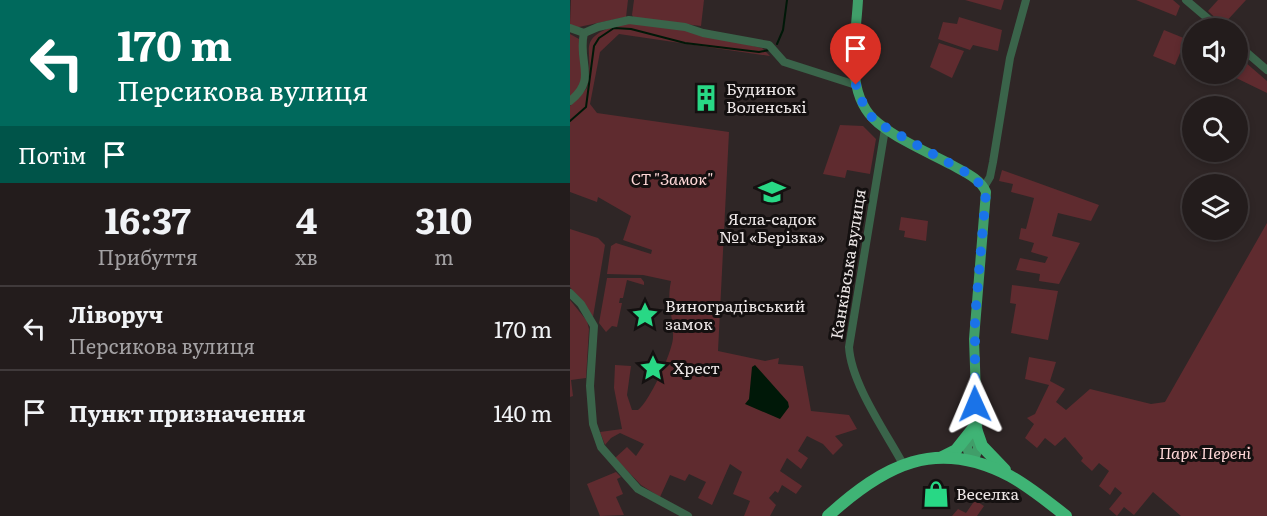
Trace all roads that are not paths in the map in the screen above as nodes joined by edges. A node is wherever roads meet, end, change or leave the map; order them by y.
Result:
1 (858, 0) edge
2 (1026, 0) edge
3 (1186, 0) edge
4 (1207, 18) edge
5 (570, 28) edge
6 (584, 33) junction
7 (1248, 54) edge
8 (1267, 70) edge
9 (856, 85) junction
10 (570, 101) edge
11 (885, 129) junction
12 (984, 187) junction
13 (570, 293) edge
14 (975, 426) junction
15 (936, 459) junction
16 (971, 461) junction
17 (903, 464) junction
18 (1012, 477) junction
19 (688, 516) edge
20 (828, 516) edge
21 (1066, 516) edge

1 - 9 main road
2 - 12 street
3 - 4 street
5 - 6 street
6 - 9 street
6 - 10 street
7 - 8 street
9 - 11 main road
11 - 12 main road
11 - 17 street, Канківська вулиця
12 - 14 main road
13 - 19 street
14 - 15 highway
14 - 16 main road
14 - 18 highway
15 - 16 highway
15 - 17 highway
16 - 18 highway
17 - 20 highway
18 - 21 highway

